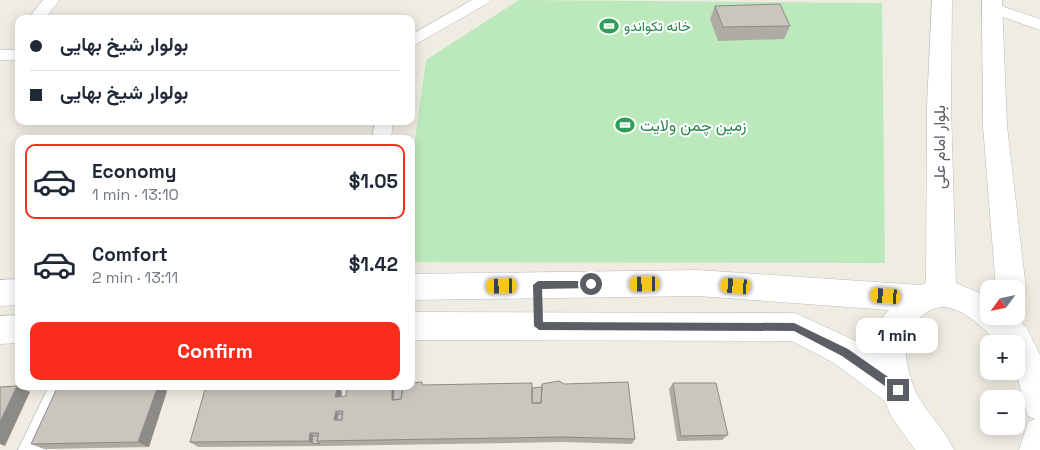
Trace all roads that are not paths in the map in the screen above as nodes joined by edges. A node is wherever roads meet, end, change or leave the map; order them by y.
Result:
1 (51, 0) edge
2 (483, 0) edge
3 (942, 0) edge
4 (992, 4) edge
5 (39, 15) edge
6 (1040, 25) edge
7 (415, 40) edge
8 (1010, 280) edge
9 (538, 285) junction
10 (415, 287) edge
11 (15, 292) edge
12 (0, 293) edge
13 (932, 297) junction
14 (980, 308) edge
15 (415, 326) edge
16 (539, 326) junction
17 (1015, 327) edge
18 (0, 330) edge
19 (15, 330) edge
20 (60, 390) edge
21 (898, 390) junction
22 (1039, 391) edge
23 (32, 450) edge
24 (936, 450) edge

1 - 5 street
2 - 7 street
3 - 13 street, بلوار امام علی
4 - 6 street
4 - 8 street
9 - 10 street
9 - 13 street
9 - 16 street
11 - 12 street
13 - 14 street
13 - 21 street
15 - 16 street
16 - 21 street
17 - 22 street
18 - 19 street
20 - 23 street
21 - 24 street

